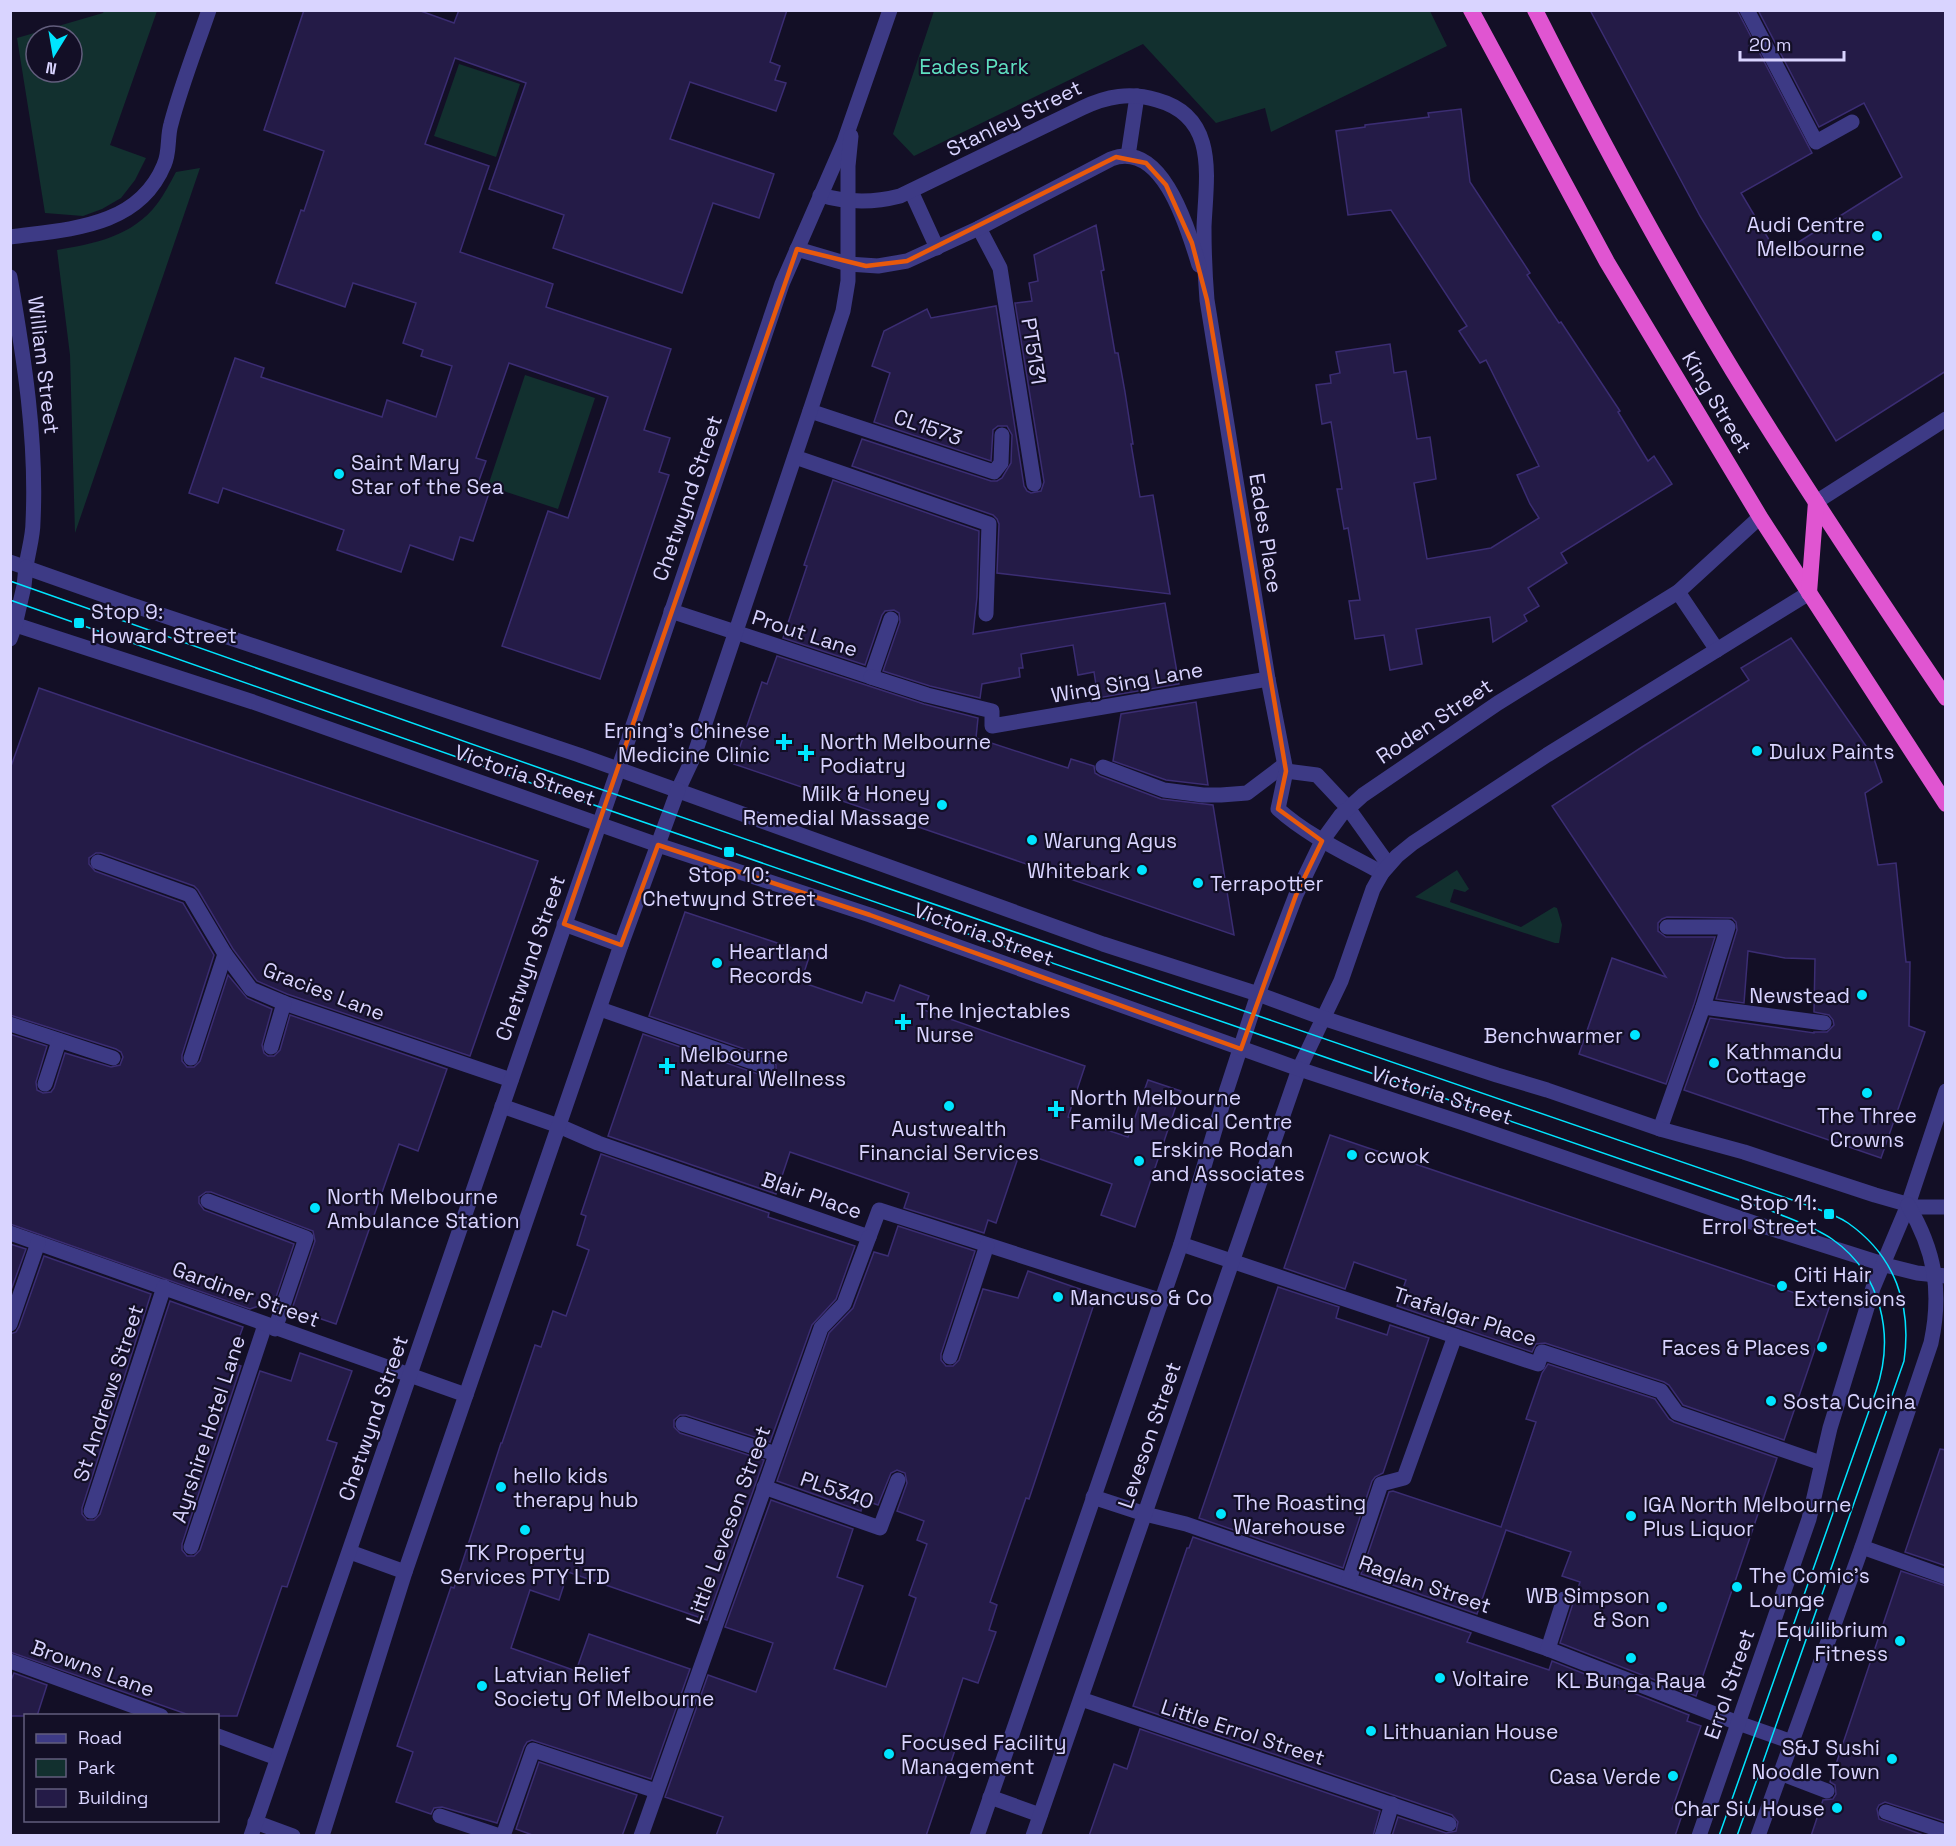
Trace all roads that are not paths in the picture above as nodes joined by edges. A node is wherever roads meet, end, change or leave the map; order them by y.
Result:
1 (209, 10) edge
2 (890, 10) edge
3 (1471, 10) edge
4 (1535, 10) edge
5 (1747, 10) edge
6 (1137, 96) junction
7 (859, 98) junction
8 (1852, 122) dead end
9 (1128, 156) junction
10 (911, 190) junction
11 (820, 195) junction
12 (848, 201) junction
13 (979, 228) junction
14 (10, 237) edge
15 (937, 248) junction
16 (797, 249) junction
17 (848, 264) junction
18 (10, 277) edge
19 (1207, 300) junction
20 (810, 411) junction
21 (1946, 419) edge
22 (1002, 435) dead end
23 (795, 457) junction
24 (1034, 484) dead end
25 (1815, 502) junction
26 (1760, 517) junction
27 (10, 562) edge
28 (26, 567) junction
29 (1678, 592) junction
30 (1809, 593) junction
31 (671, 612) junction
32 (986, 614) dead end
33 (891, 619) dead end
34 (12, 629) edge
35 (735, 632) junction
36 (1717, 650) junction
37 (871, 677) junction
38 (1268, 679) junction
39 (1946, 698) edge
40 (1103, 766) dead end
41 (1285, 768) junction
42 (618, 770) junction
43 (678, 790) junction
44 (1946, 804) edge
45 (1348, 808) junction
46 (598, 823) junction
47 (1322, 841) junction
48 (658, 845) junction
49 (98, 862) dead end
50 (1385, 868) junction
51 (564, 924) junction
52 (1667, 927) dead end
53 (621, 945) junction
54 (225, 954) junction
55 (1258, 994) junction
56 (284, 1003) junction
57 (1703, 1007) junction
58 (600, 1009) junction
59 (1323, 1017) junction
60 (1824, 1023) dead end
61 (10, 1024) edge
62 (59, 1041) junction
63 (271, 1047) dead end
64 (1241, 1049) junction
65 (113, 1058) dead end
66 (191, 1058) dead end
67 (767, 1067) dead end
68 (1299, 1069) junction
69 (511, 1080) junction
70 (45, 1084) dead end
71 (1946, 1091) edge
72 (502, 1106) junction
73 (559, 1126) junction
74 (1660, 1129) junction
75 (208, 1202) dead end
76 (1908, 1205) junction
77 (1946, 1207) edge
78 (10, 1233) edge
79 (869, 1237) junction
80 (38, 1243) junction
81 (1181, 1244) junction
82 (987, 1245) junction
83 (1232, 1261) junction
84 (1882, 1264) junction
85 (1941, 1276) edge
86 (164, 1287) junction
87 (1162, 1301) junction
88 (10, 1324) edge
89 (270, 1327) junction
90 (1455, 1336) junction
91 (950, 1357) dead end
92 (409, 1375) junction
93 (466, 1395) junction
94 (683, 1424) dead end
95 (776, 1454) junction
96 (1821, 1463) junction
97 (898, 1480) dead end
98 (764, 1487) junction
99 (1093, 1497) junction
100 (91, 1511) dead end
101 (1144, 1514) junction
102 (191, 1547) dead end
103 (1862, 1547) junction
104 (350, 1552) junction
105 (405, 1572) junction
106 (1946, 1576) edge
107 (1349, 1580) junction
108 (1564, 1599) dead end
109 (1548, 1649) junction
110 (10, 1661) edge
111 (1081, 1699) junction
112 (155, 1714) edge
113 (1738, 1723) junction
114 (219, 1736) edge
115 (1791, 1742) junction
116 (277, 1758) junction
117 (1780, 1773) junction
118 (656, 1791) junction
119 (1827, 1791) dead end
120 (990, 1797) junction
121 (1392, 1804) junction
122 (1886, 1812) dead end
123 (1040, 1815) junction
124 (440, 1816) dead end
125 (1449, 1824) dead end
126 (253, 1829) edge
127 (1946, 1832) edge
128 (293, 1836) edge
129 (322, 1836) edge
130 (502, 1836) edge
131 (641, 1836) edge
132 (977, 1836) edge
133 (1033, 1836) edge
134 (1382, 1836) edge
135 (1699, 1836) edge
136 (1758, 1836) edge

1 - 14 street
2 - 7 street, Chetwynd Street
3 - 26 highway, King Street
4 - 25 highway, King Street
5 - 8 street
6 - 9 street
6 - 10 street, Stanley Street
6 - 19 street, Eades Place
7 - 11 street, Chetwynd Street
7 - 12 street, Chetwynd Street
9 - 13 street
9 - 19 street, Eades Place
10 - 12 street, Stanley Street
10 - 15 street
11 - 12 street, Stanley Street
11 - 16 street, Chetwynd Street
12 - 17 street, Chetwynd Street
13 - 15 street
13 - 24 street, PT5131
15 - 17 street
16 - 17 street
16 - 31 street, Chetwynd Street
17 - 20 street, Chetwynd Street
18 - 28 street, William Street
19 - 38 street, Eades Place
20 - 22 street, CL1573
20 - 23 street, Chetwynd Street
21 - 25 street
23 - 32 street
23 - 35 street, Chetwynd Street
25 - 30 highway
25 - 39 highway, King Street
26 - 29 street, Roden Street
26 - 30 highway, King Street
27 - 28 street, Victoria Street
28 - 34 street, William Street
28 - 42 street, Victoria Street
29 - 36 street
29 - 45 street, Roden Street
30 - 36 street
30 - 44 highway, King Street
31 - 35 street, Prout Lane
31 - 42 street, Chetwynd Street
33 - 37 street, Prout Lane
34 - 46 street, Victoria Street
35 - 37 street, Prout Lane
35 - 43 street, Chetwynd Street
36 - 50 street
37 - 38 street, Wing Sing Lane
38 - 41 street, Eades Place
40 - 41 street
41 - 45 street
41 - 47 street, Eades Place
42 - 43 street, Victoria Street
42 - 46 street, Chetwynd Street
43 - 48 street, Chetwynd Street
43 - 55 street, Victoria Street
45 - 47 street, Roden Street
45 - 50 street
46 - 48 street, Victoria Street
46 - 51 street, Chetwynd Street
47 - 50 street, Eades Place
47 - 55 street, Roden Street
48 - 53 street, Chetwynd Street
48 - 64 street, Victoria Street
49 - 54 street, Gracies Lane
50 - 59 street
51 - 53 street
51 - 69 street, Chetwynd Street
52 - 57 street
53 - 58 street, Chetwynd Street
54 - 56 street, Gracies Lane
54 - 66 street
55 - 59 street, Victoria Street
55 - 64 street, Roden Street
56 - 63 street
56 - 69 street, Gracies Lane
57 - 60 street
57 - 74 street
58 - 67 street
58 - 73 street, Chetwynd Street
59 - 68 street
59 - 74 street, Victoria Street
61 - 62 street
62 - 65 street
62 - 70 street
64 - 68 street, Victoria Street
64 - 81 street, Leveson Street
68 - 83 street, Leveson Street
68 - 84 street, Victoria Street
69 - 72 street, Chetwynd Street
71 - 76 street, Errol Street
72 - 73 street, Blair Place
72 - 92 street, Chetwynd Street
73 - 79 street, Blair Place
73 - 93 street, Chetwynd Street
74 - 76 street, Victoria Street
75 - 89 street, Ayrshire Hotel Lane
76 - 77 street, Victoria Street
76 - 84 street, Errol Street
76 - 85 street
78 - 80 street, Gardiner Street
79 - 82 street, Blair Place
79 - 95 street, Little Leveson Street
80 - 86 street, Gardiner Street
80 - 88 street
81 - 83 street, Trafalgar Place
81 - 87 street, Leveson Street
82 - 87 street, Blair Place
82 - 91 street
83 - 90 street, Trafalgar Place
83 - 101 street, Leveson Street
84 - 85 street, Victoria Street
84 - 96 street, Errol Street
85 - 103 street
86 - 89 street, Gardiner Street
86 - 100 street, St Andrews Street
87 - 99 street, Leveson Street
89 - 92 street, Gardiner Street
89 - 102 street, Ayrshire Hotel Lane
90 - 96 street, Trafalgar Place
90 - 107 street
92 - 93 street, Gardiner Street
92 - 104 street, Chetwynd Street
93 - 105 street, Chetwynd Street
94 - 95 street
95 - 98 street, Little Leveson Street
96 - 113 street, Errol Street
97 - 98 street, PL5340
98 - 118 street, Little Leveson Street
99 - 101 street, Raglan Street
99 - 120 street, Leveson Street
101 - 107 street, Raglan Street
101 - 111 street, Leveson Street
103 - 106 street
103 - 115 street
104 - 105 street
104 - 116 street, Chetwynd Street
105 - 129 street, Chetwynd Street
107 - 109 street, Raglan Street
108 - 109 street
109 - 113 street, Raglan Street
110 - 112 street, Browns Lane
111 - 121 street, Little Errol Street
111 - 123 street, Leveson Street
113 - 115 street, Raglan Street
113 - 135 street, Errol Street
114 - 116 street
115 - 117 street
116 - 126 street, Chetwynd Street
117 - 119 street
117 - 136 street
118 - 130 street
118 - 131 street, Little Leveson Street
120 - 123 street
120 - 132 street, Leveson Street
121 - 125 street, Little Errol Street
121 - 134 street
122 - 127 street
123 - 133 street, Leveson Street
124 - 130 street
126 - 128 street

